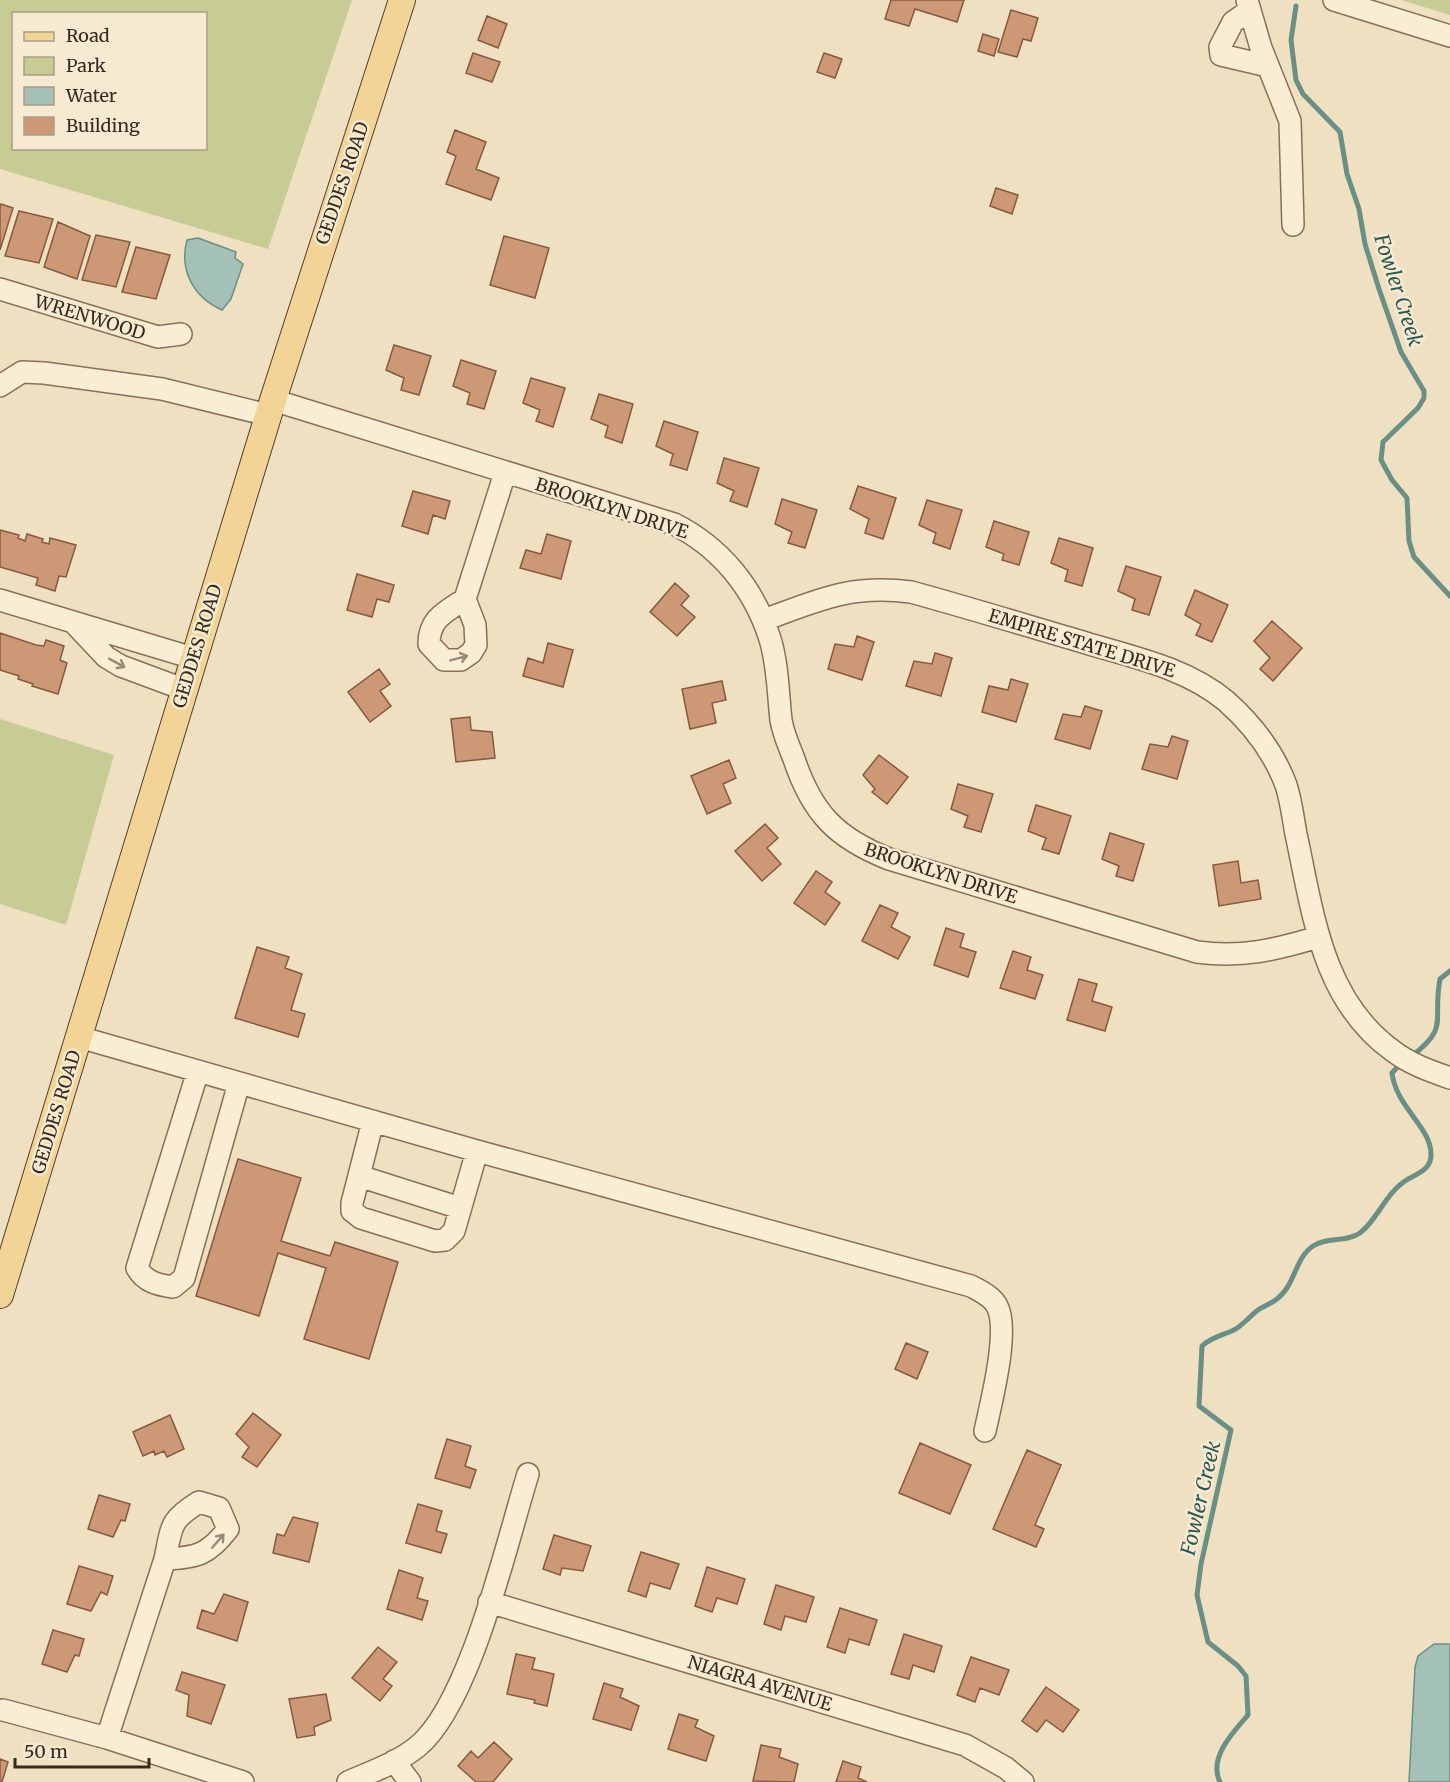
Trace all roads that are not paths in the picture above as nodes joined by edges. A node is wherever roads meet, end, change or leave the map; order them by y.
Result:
1 (402, 0) edge
2 (1334, 0) edge
3 (1248, 5) edge
4 (1450, 36) edge
5 (1268, 66) junction
6 (1293, 225) dead end
7 (0, 289) edge
8 (181, 334) dead end
9 (0, 386) edge
10 (270, 408) junction
11 (505, 473) junction
12 (465, 599) dead end
13 (0, 600) edge
14 (764, 620) junction
15 (75, 623) junction
16 (193, 658) junction
17 (183, 689) junction
18 (1318, 937) junction
19 (79, 1037) junction
20 (198, 1071) junction
21 (1443, 1076) edge
22 (239, 1083) junction
23 (374, 1121) junction
24 (477, 1151) junction
25 (359, 1176) junction
26 (460, 1208) junction
27 (0, 1295) edge
28 (985, 1431) dead end
29 (528, 1474) dead end
30 (165, 1558) dead end
31 (489, 1602) junction
32 (1, 1709) edge
33 (107, 1738) junction
34 (394, 1761) junction
35 (243, 1782) edge
36 (348, 1782) edge
37 (410, 1782) edge
38 (1023, 1782) edge

1 - 10 main road, GEDDES ROAD
2 - 4 street
3 - 5 street
3 - 5 street
5 - 6 street
7 - 8 street, WRENWOOD
9 - 10 street, BROOKLYN DRIVE
10 - 11 street, BROOKLYN DRIVE
10 - 16 main road, GEDDES ROAD
11 - 12 street
11 - 14 street, BROOKLYN DRIVE
13 - 15 street
14 - 18 street, BROOKLYN DRIVE
14 - 18 street, EMPIRE STATE DRIVE
15 - 16 street
15 -> 17 street
16 - 17 main road, GEDDES ROAD
17 - 19 main road, GEDDES ROAD
18 - 21 street, EMPIRE STATE DRIVE
19 - 20 street
19 - 27 main road, GEDDES ROAD
20 - 22 street
20 - 22 street
22 - 23 street
23 - 24 street
23 - 25 street
24 - 26 street
24 - 28 street
25 - 26 street
25 - 26 street
29 - 31 street
30 - 33 street
31 - 34 street
31 - 38 street, NIAGRA AVENUE
32 - 33 street
33 - 35 street
34 - 36 street
34 - 37 street

